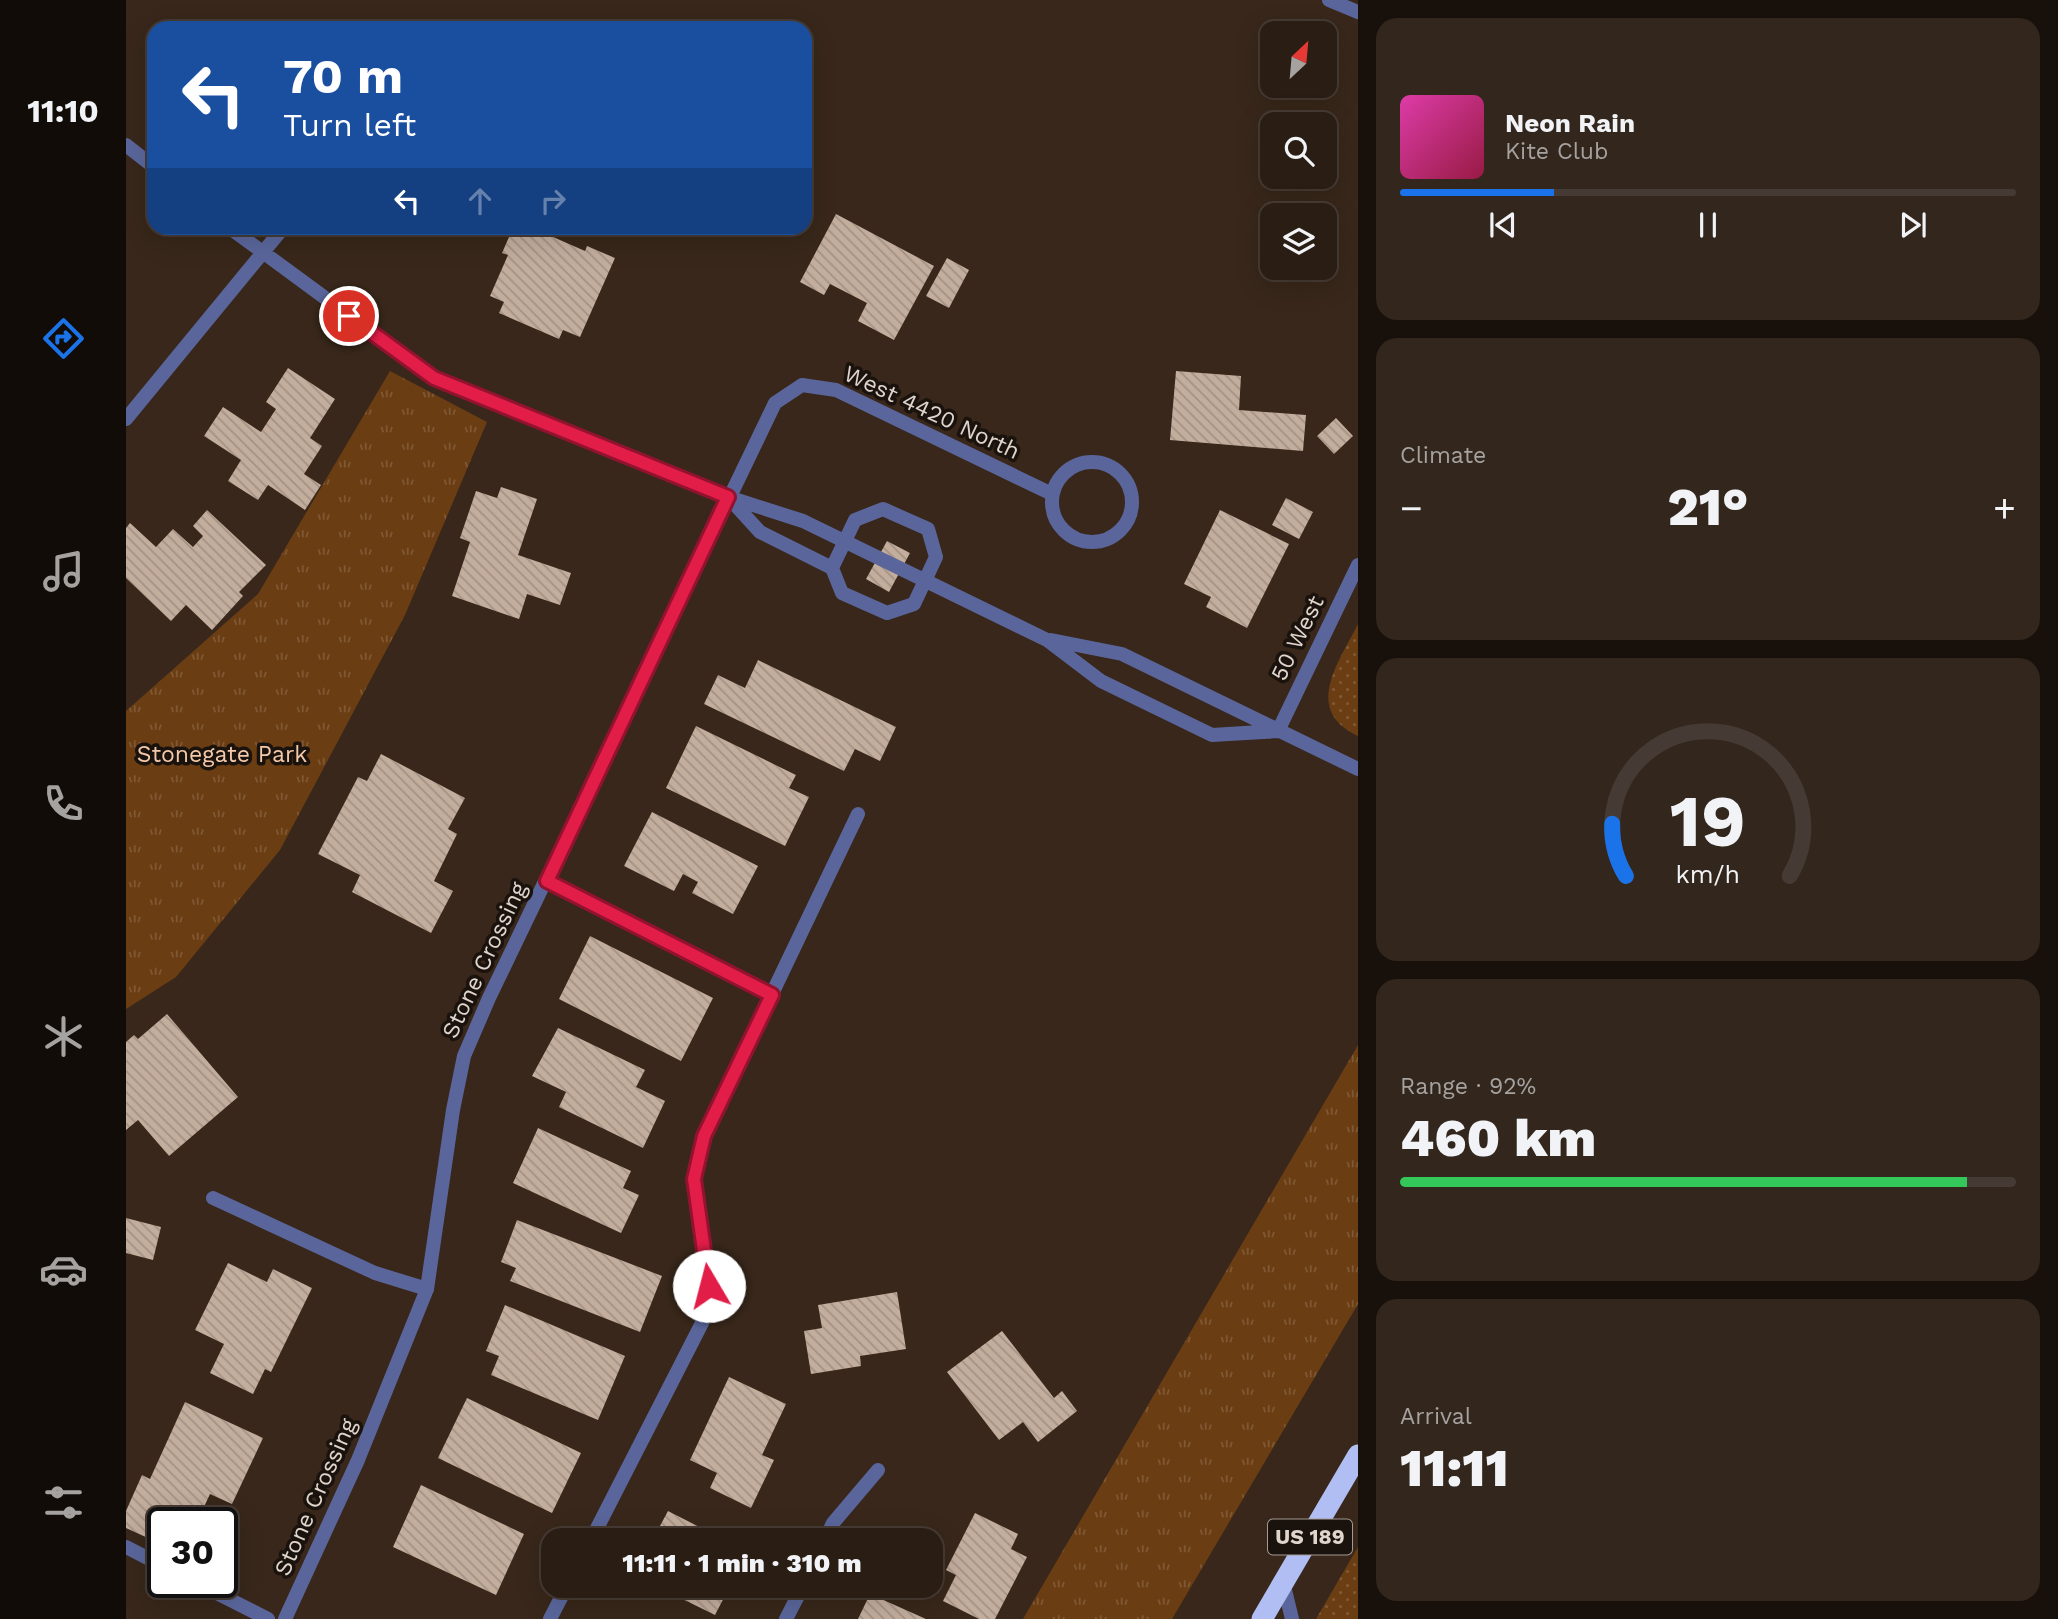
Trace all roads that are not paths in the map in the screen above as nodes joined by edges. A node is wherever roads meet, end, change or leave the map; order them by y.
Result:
1 (1329, 0) edge
2 (1358, 12) edge
3 (126, 145) edge
4 (147, 162) edge
5 (239, 235) edge
6 (278, 235) edge
7 (264, 254) junction
8 (126, 419) edge
9 (1052, 494) junction
10 (728, 497) junction
11 (844, 542) junction
12 (1358, 565) edge
13 (832, 568) junction
14 (925, 581) junction
15 (1046, 640) junction
16 (1278, 731) junction
17 (1358, 769) edge
18 (858, 814) dead end
19 (547, 881) junction
20 (772, 995) junction
21 (213, 1198) dead end
22 (427, 1289) junction
23 (1358, 1455) edge
24 (878, 1470) dead end
25 (597, 1528) edge
26 (831, 1528) edge
27 (126, 1547) edge
28 (147, 1558) edge
29 (1283, 1582) junction
30 (226, 1598) edge
31 (561, 1598) edge
32 (797, 1598) edge
33 (268, 1619) edge
34 (285, 1619) edge
35 (550, 1619) edge
36 (786, 1619) edge
37 (1262, 1619) edge
38 (1292, 1619) edge

1 - 2 street
3 - 4 street
5 - 7 street
6 - 7 street
7 - 8 street
7 - 10 street
9 - 9 street
9 - 10 street, West 4420 North
10 - 11 street
10 - 13 street
10 - 19 street, Stone Crossing
11 - 13 street
11 - 14 street
11 - 14 street
12 - 16 street, 50 West
13 - 14 street
14 - 15 street
15 - 16 street
15 - 16 street
16 - 17 street
18 - 20 street
19 - 20 street
19 - 22 street, Stone Crossing
20 - 25 street
21 - 22 street
22 - 34 street, Stone Crossing
23 - 29 highway, US 189
24 - 26 street
27 - 28 street
29 - 37 highway, US 189
29 - 38 street
30 - 33 street
31 - 35 street
32 - 36 street

